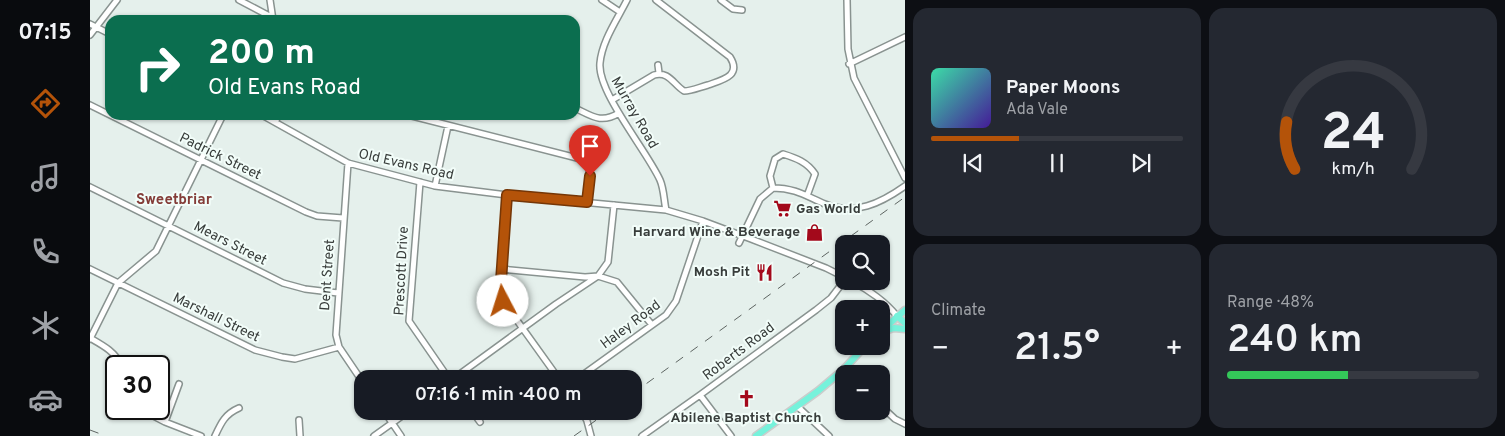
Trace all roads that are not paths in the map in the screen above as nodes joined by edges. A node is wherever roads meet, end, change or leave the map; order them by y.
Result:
1 (117, 0) edge
2 (239, 0) edge
3 (270, 0) edge
4 (602, 0) edge
5 (627, 0) edge
6 (656, 0) edge
7 (721, 0) edge
8 (847, 0) edge
9 (742, 10) dead end
10 (620, 12) junction
11 (267, 15) edge
12 (273, 15) edge
13 (92, 25) edge
14 (105, 32) edge
15 (90, 35) edge
16 (905, 37) edge
17 (850, 64) junction
18 (658, 65) dead end
19 (660, 73) junction
20 (612, 100) junction
21 (90, 106) edge
22 (580, 110) edge
23 (105, 113) edge
24 (619, 113) junction
25 (118, 120) edge
26 (221, 120) edge
27 (271, 120) edge
28 (426, 120) edge
29 (275, 122) joint
30 (448, 126) junction
31 (201, 161) junction
32 (348, 163) junction
33 (905, 178) edge
34 (420, 182) junction
35 (435, 186) junction
36 (905, 186) edge
37 (90, 187) edge
38 (773, 188) junction
39 (507, 195) junction
40 (807, 196) junction
41 (587, 202) junction
42 (614, 206) junction
43 (666, 210) junction
44 (343, 218) junction
45 (703, 221) junction
46 (169, 226) junction
47 (742, 236) junction
48 (739, 243) dead end
49 (90, 269) edge
50 (501, 269) junction
51 (835, 274) edge
52 (598, 276) junction
53 (118, 283) junction
54 (836, 290) edge
55 (868, 290) edge
56 (338, 293) junction
57 (905, 310) edge
58 (897, 316) junction
59 (890, 323) edge
60 (905, 323) edge
61 (652, 325) junction
62 (523, 328) junction
63 (890, 329) edge
64 (905, 329) edge
65 (90, 339) edge
66 (339, 347) junction
67 (116, 355) edge
68 (859, 355) edge
69 (851, 365) edge
70 (355, 370) edge
71 (443, 370) edge
72 (465, 370) edge
73 (553, 370) edge
74 (590, 370) edge
75 (835, 379) edge
76 (179, 384) dead end
77 (700, 395) junction
78 (798, 407) junction
79 (239, 408) dead end
80 (890, 414) edge
81 (161, 420) edge
82 (299, 420) dead end
83 (390, 420) edge
84 (396, 420) edge
85 (586, 420) edge
86 (165, 422) junction
87 (392, 423) junction
88 (905, 424) edge
89 (201, 436) edge
90 (215, 436) edge
91 (300, 436) edge
92 (374, 436) edge
93 (401, 436) edge
94 (591, 436) edge
95 (642, 436) edge
96 (731, 436) edge
97 (756, 436) edge
98 (829, 436) edge

1 - 13 street
2 - 11 street
3 - 12 street
4 - 10 street
5 - 10 street, Murray Road
6 - 19 street
7 - 9 street
8 - 17 street
10 - 20 street, Murray Road
13 - 14 street
13 - 15 street
16 - 17 street
17 - 33 street
18 - 19 street
19 - 20 street
20 - 24 street, Murray Road
21 - 23 street, Padrick Street
22 - 24 street
24 - 43 street, Murray Road
25 - 31 street, Padrick Street
26 - 31 street
27 - 29 street, Old Evans Road
28 - 30 street
29 - 32 street, Old Evans Road
30 - 35 street
30 - 41 street
31 - 44 street, Padrick Street
31 - 46 street
32 - 34 street, Old Evans Road
32 - 44 street, Dent Street
34 - 35 street, Old Evans Road
34 - 71 street, Prescott Drive
35 - 39 street, Old Evans Road
36 - 40 street
37 - 46 street, Mears Street
38 - 40 street
38 - 40 street
38 - 47 street
39 - 41 street, Old Evans Road
39 - 50 street
41 - 42 street, Old Evans Road
42 - 43 street, Old Evans Road
42 - 52 street
43 - 45 street, Old Evans Road
44 - 56 street, Dent Street
45 - 47 street, Old Evans Road
45 - 61 street, Haley Road
46 - 53 street
46 - 56 street, Mears Street
47 - 48 street
47 - 51 street, Old Evans Road
49 - 53 street, Marshall Street
50 - 52 street
50 - 62 street
52 - 61 street
52 - 62 street
53 - 65 street
53 - 66 street, Marshall Street
54 - 77 street, Roberts Road
55 - 58 street
56 - 66 street, Dent Street
57 - 58 main road
58 - 59 main road
58 - 60 main road
61 - 74 street, Haley Road
62 - 72 street
62 - 73 street
63 - 64 main road
65 - 67 street
66 - 70 street, Dent Street
68 - 69 main road
75 - 78 main road
76 - 86 street
77 - 95 street, Roberts Road
77 - 96 street
78 - 97 main road
78 - 98 street
79 - 90 street
80 - 88 street
81 - 86 street
82 - 91 street
83 - 87 street
84 - 87 street
85 - 94 street
86 - 89 street
87 - 92 street
87 - 93 street

